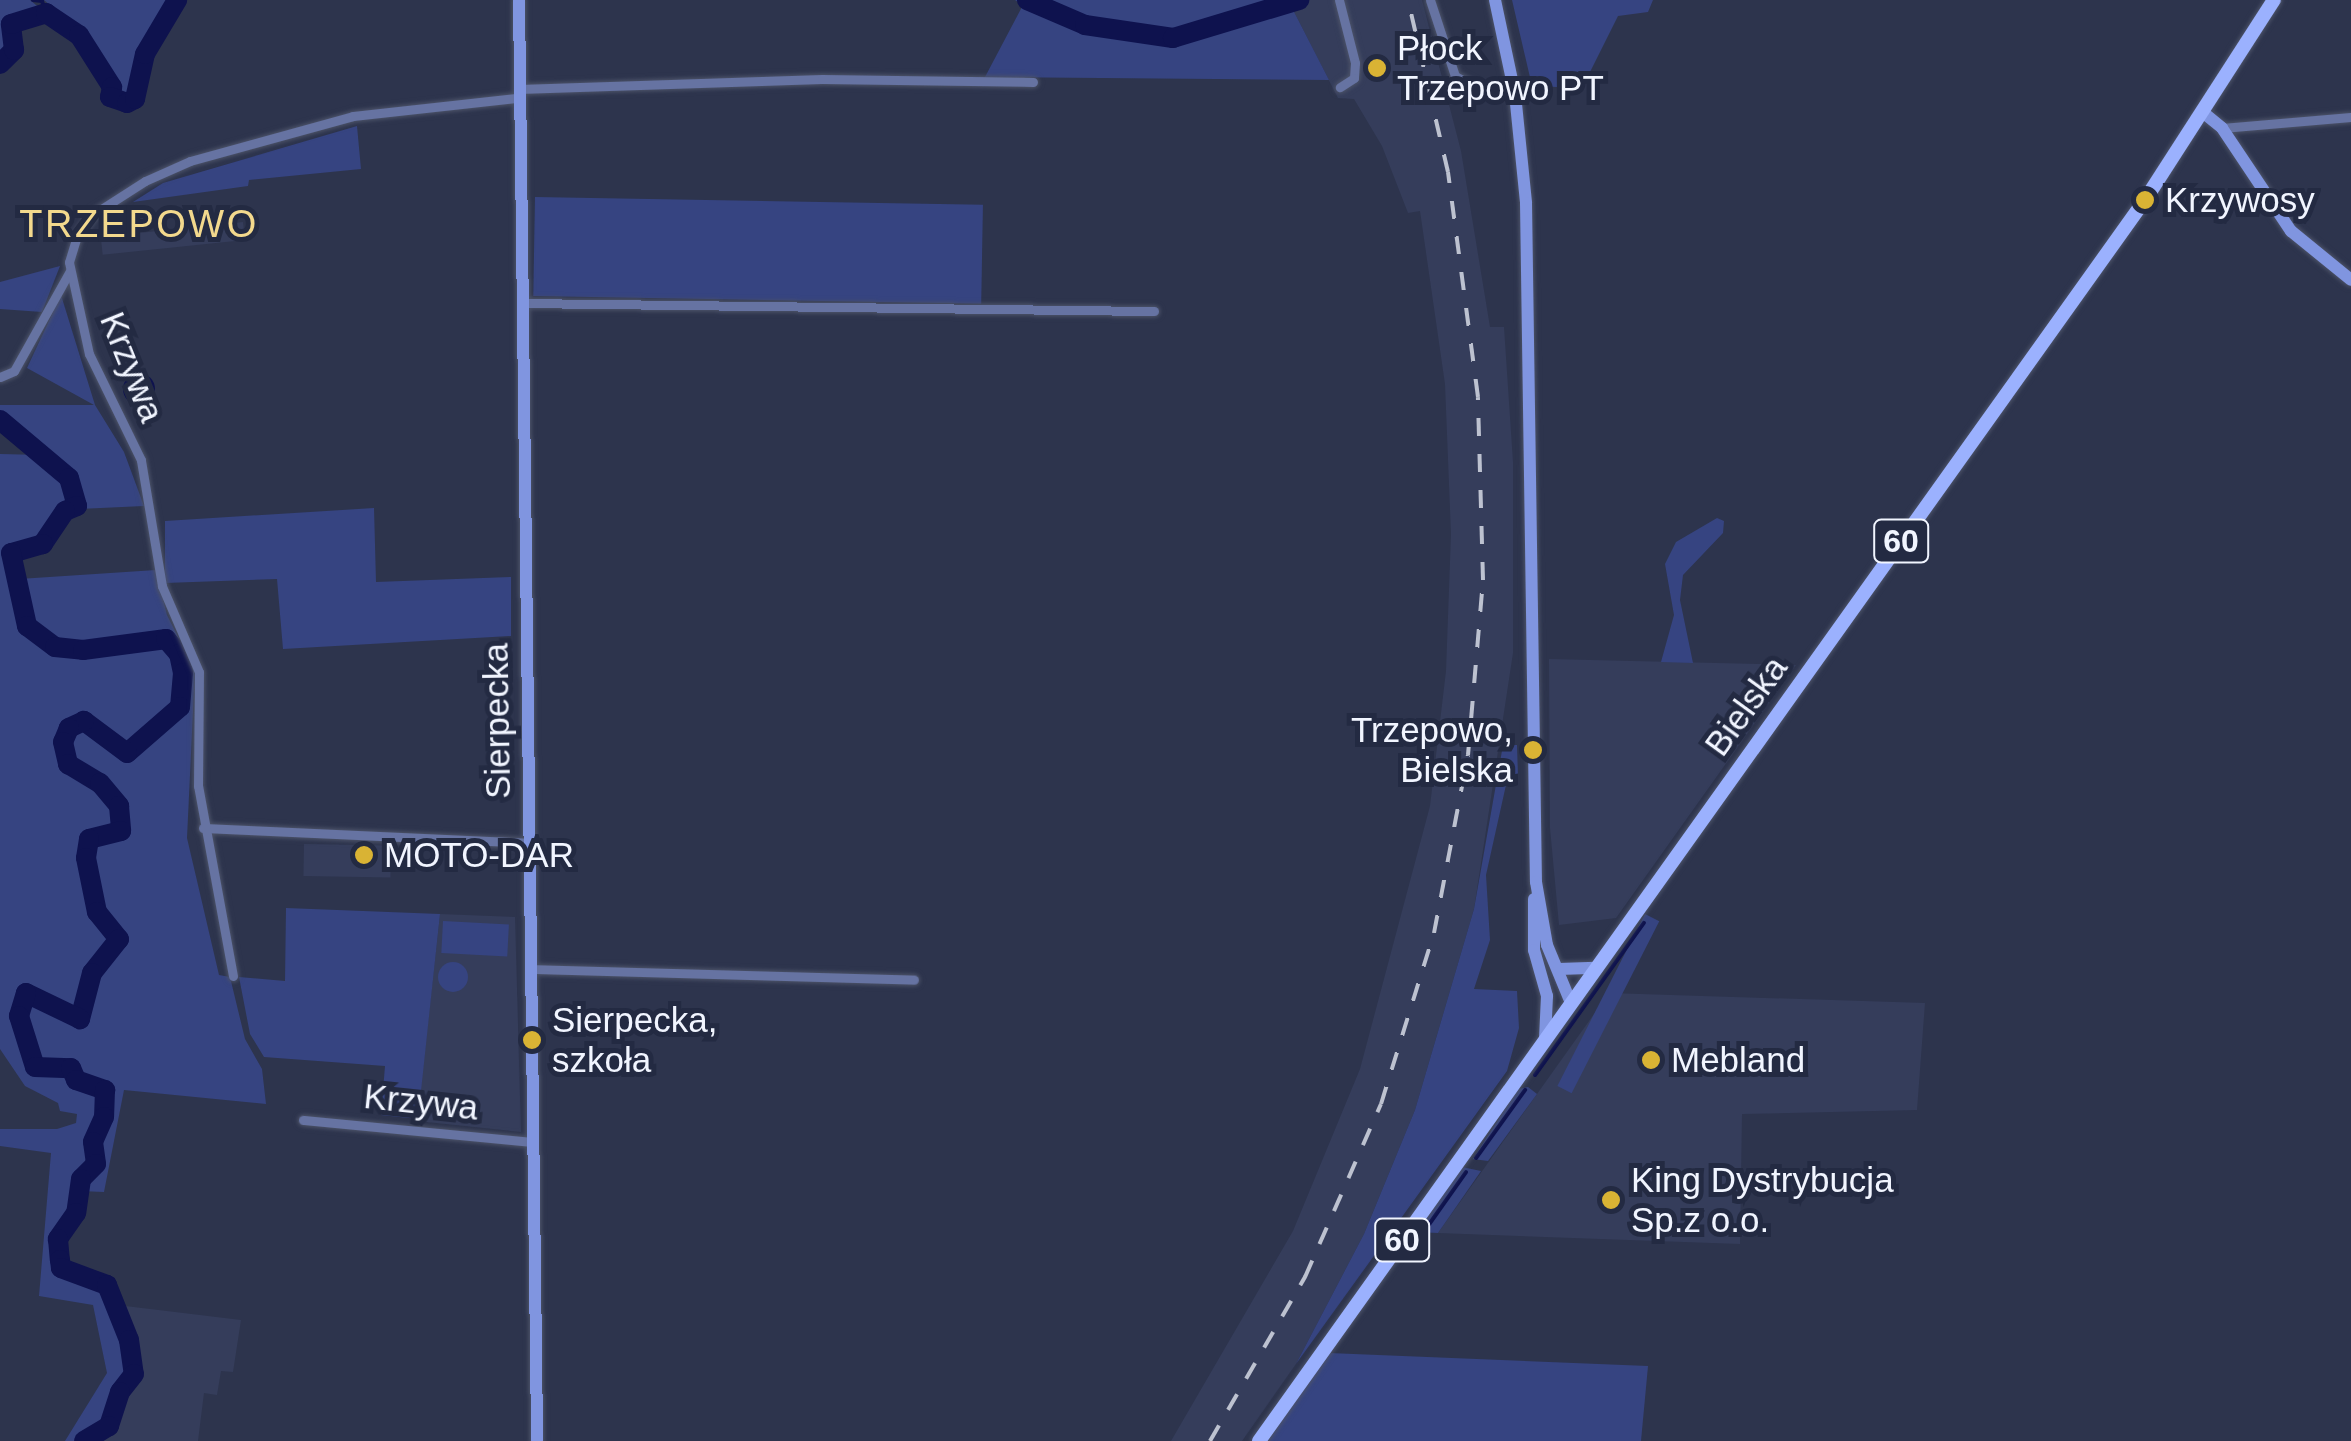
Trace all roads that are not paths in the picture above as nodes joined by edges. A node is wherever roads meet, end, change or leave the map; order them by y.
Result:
1 (519, 0) edge
2 (1338, 0) edge
3 (1430, 0) edge
4 (1494, 0) edge
5 (2274, 0) edge
6 (1032, 82) dead end
7 (1340, 87) dead end
8 (516, 93) junction
9 (1515, 94) junction
10 (2205, 114) junction
11 (2351, 117) edge
12 (2222, 128) junction
13 (70, 270) junction
14 (2351, 280) edge
15 (522, 303) junction
16 (1154, 311) dead end
17 (0, 376) edge
18 (203, 828) junction
19 (529, 843) junction
20 (1536, 882) junction
21 (1596, 968) junction
22 (531, 969) junction
23 (1559, 969) junction
24 (233, 976) dead end
25 (914, 980) dead end
26 (1548, 996) junction
27 (1569, 1006) junction
28 (1545, 1039) junction
29 (303, 1120) dead end
30 (534, 1142) junction
31 (537, 1441) edge
32 (1258, 1441) edge

1 - 8 street, Sierpecka
2 - 7 street
3 - 9 street
4 - 9 street
5 - 10 main road, Bielska / 60
6 - 8 street
8 - 13 street
8 - 15 street, Sierpecka
9 - 20 street
10 - 12 street
10 - 21 main road, Bielska / 60
11 - 12 street
12 - 14 street
13 - 17 street
13 - 18 street, Krzywa
15 - 16 street
15 - 19 street, Sierpecka
18 - 19 street
18 - 24 street, Krzywa
19 - 22 street, Sierpecka
20 - 23 street
20 - 26 street
21 - 23 street
21 - 27 main road, Bielska / 60
22 - 25 street
22 - 30 street, Sierpecka
23 - 27 street
26 - 27 street
26 - 28 street
27 - 28 main road, Bielska / 60
28 - 32 main road, Bielska / 60
29 - 30 street, Krzywa
30 - 31 street, Sierpecka

